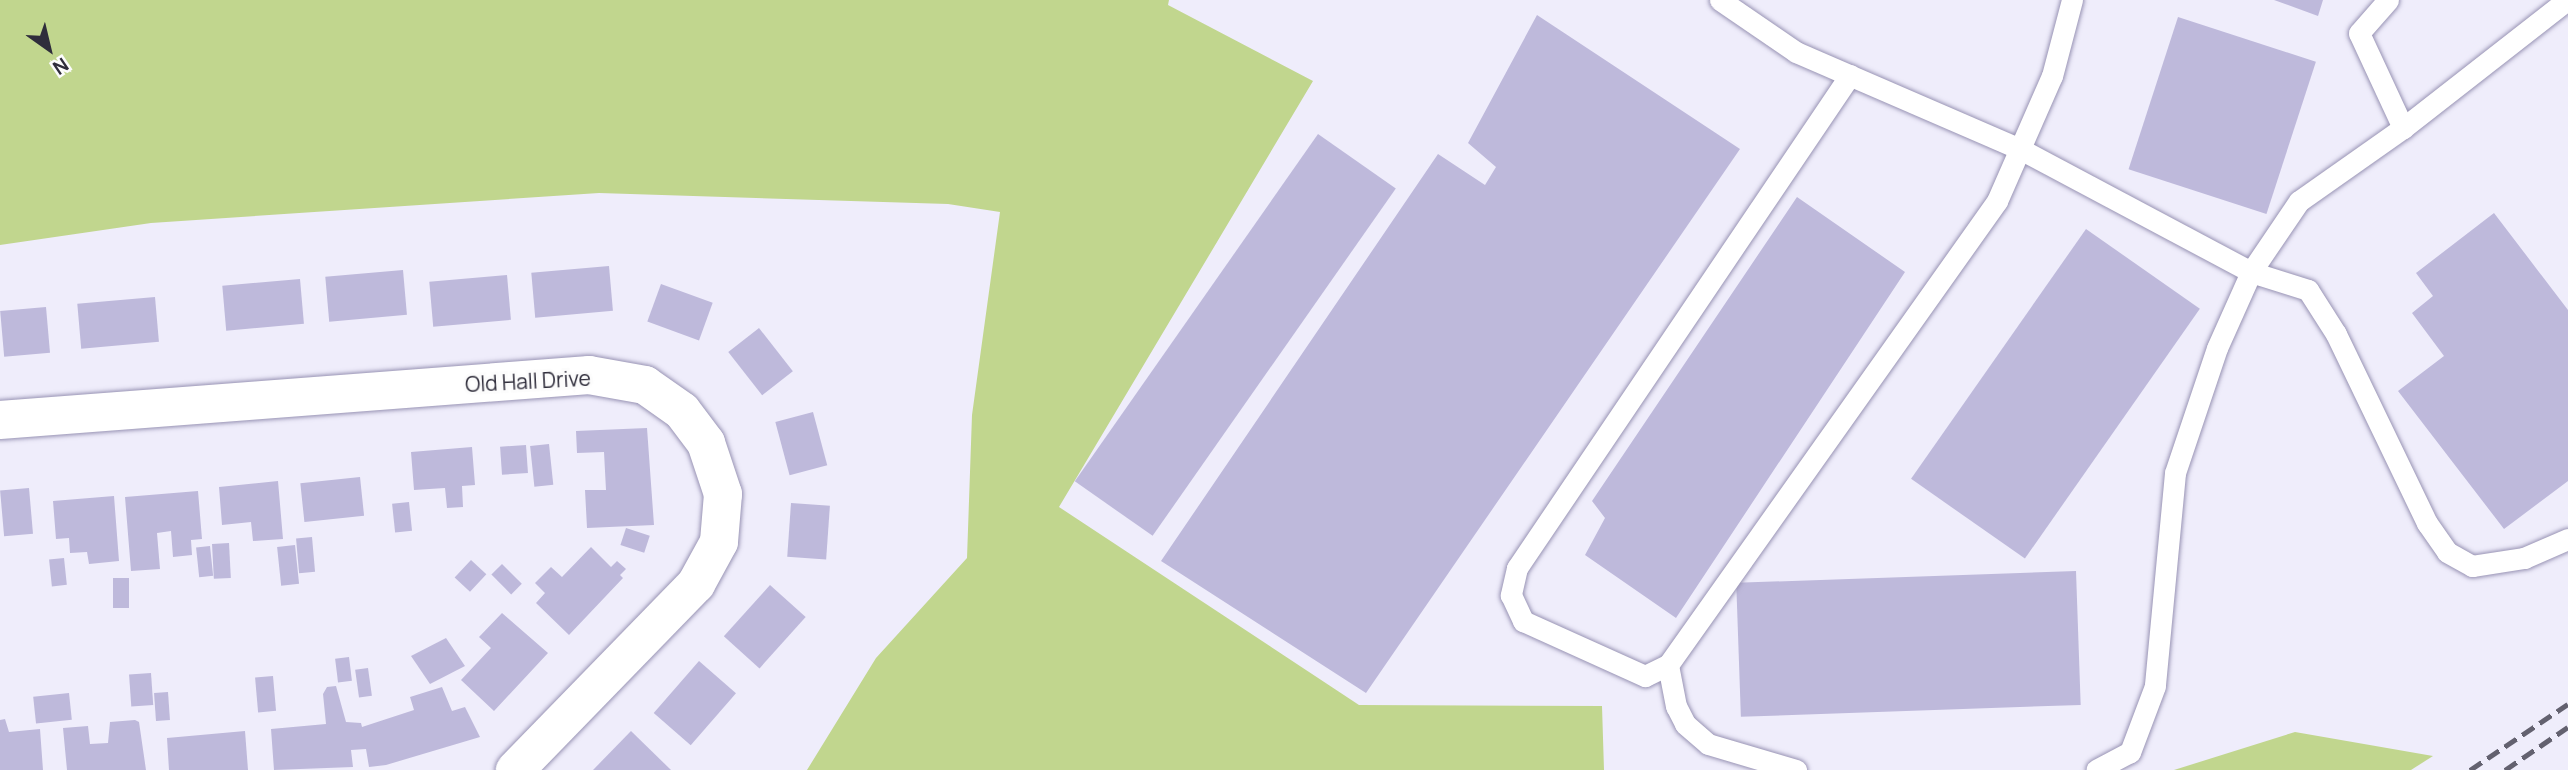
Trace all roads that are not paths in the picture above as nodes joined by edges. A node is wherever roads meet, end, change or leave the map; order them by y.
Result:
1 (1720, 0) edge
2 (2073, 0) edge
3 (2389, 0) edge
4 (2567, 0) edge
5 (1850, 75) junction
6 (2403, 128) junction
7 (2020, 149) junction
8 (2251, 272) junction
9 (0, 419) edge
10 (2568, 539) edge
11 (1668, 665) junction
12 (515, 770) edge
13 (1796, 770) edge
14 (2096, 770) edge

1 - 5 lane
2 - 7 lane
3 - 6 lane
4 - 6 lane
5 - 7 lane
5 - 11 lane
6 - 8 lane
7 - 8 lane
7 - 11 lane
8 - 10 lane
8 - 14 lane
9 - 12 street, Old Hall Drive
11 - 13 lane

